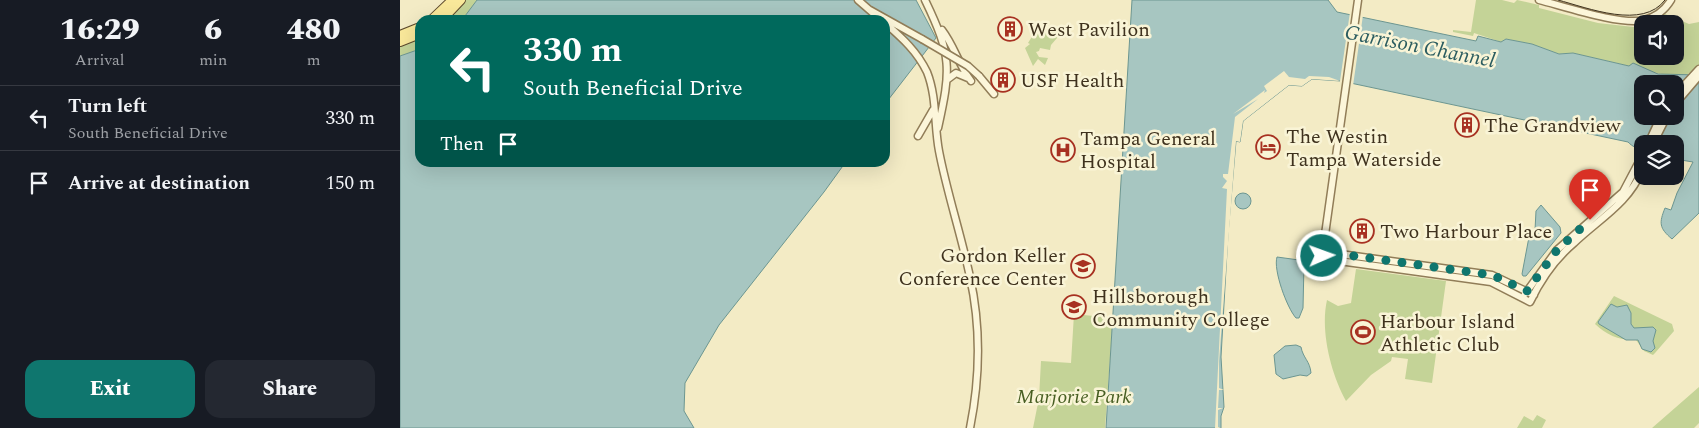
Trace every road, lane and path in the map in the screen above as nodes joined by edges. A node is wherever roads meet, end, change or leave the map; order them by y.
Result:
1 (452, 0) edge
2 (461, 0) edge
3 (858, 0) edge
4 (925, 0) edge
5 (1539, 0) edge
6 (1671, 0) edge
7 (1358, 2) edge
8 (870, 10) junction
9 (436, 15) edge
10 (447, 15) edge
11 (876, 15) edge
12 (879, 15) edge
13 (890, 21) edge
14 (938, 26) junction
15 (890, 28) edge
16 (415, 29) edge
17 (400, 35) edge
18 (415, 36) edge
19 (400, 42) edge
20 (1699, 70) edge
21 (1699, 76) edge
22 (948, 79) junction
23 (1684, 86) edge
24 (994, 94) dead end
25 (1684, 94) edge
26 (934, 109) junction
27 (936, 134) junction
28 (918, 136) dead end
29 (1634, 171) edge
30 (1636, 185) edge
31 (1322, 256) junction
32 (1437, 268) junction
33 (1437, 275) junction
34 (1482, 277) junction
35 (1530, 293) junction
36 (1523, 298) junction
37 (970, 428) edge

1 - 9 main road
2 - 10 main road
3 - 8 street
4 - 14 street
5 - 6 street
7 - 31 street
8 - 11 street
8 - 12 street, bridge
13 - 24 street, bridge
14 - 22 street
14 - 22 street
15 - 26 street
16 - 17 main road
18 - 19 main road
20 - 23 street
21 - 25 street
22 - 27 street
26 - 27 street
26 - 28 street
27 - 37 street
29 - 35 street
30 - 35 street
31 - 32 street
31 - 33 street
32 - 33 street
32 - 34 street
33 - 34 street
34 - 35 street
34 - 36 street
35 - 36 street
35 - 36 street

